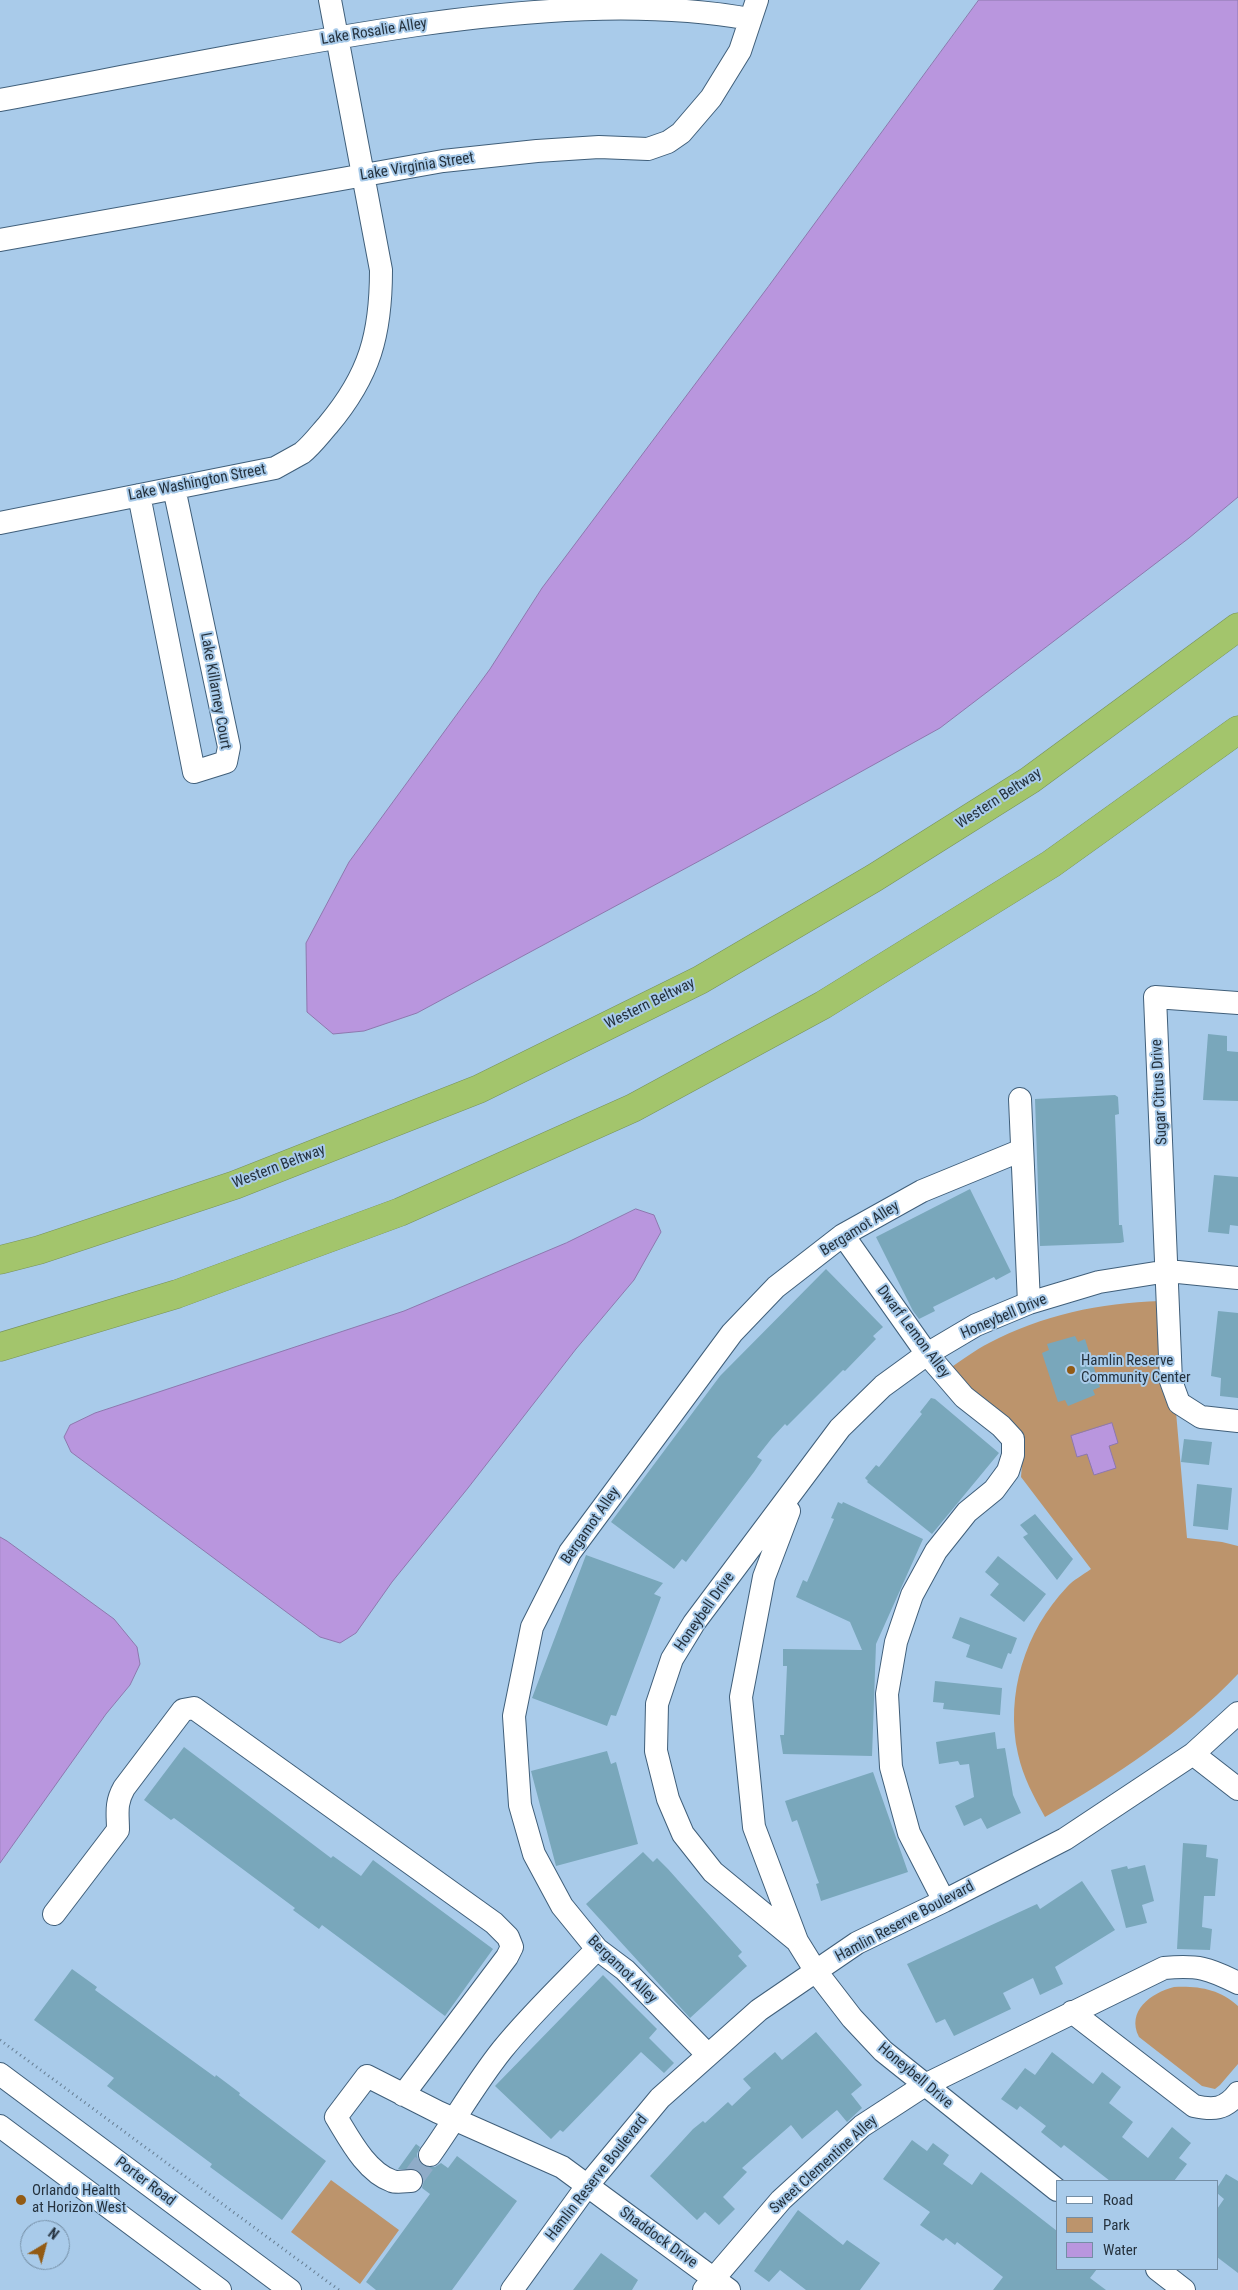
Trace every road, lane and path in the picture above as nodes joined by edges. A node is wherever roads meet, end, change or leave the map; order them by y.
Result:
1 (330, 0) edge
2 (754, 10) edge
3 (337, 37) junction
4 (0, 100) edge
5 (363, 176) junction
6 (0, 240) edge
7 (174, 488) junction
8 (139, 495) junction
9 (0, 522) edge
10 (1238, 627) edge
11 (1238, 730) edge
12 (1238, 1003) edge
13 (1020, 1099) dead end
14 (1022, 1150) junction
15 (843, 1235) junction
16 (0, 1260) edge
17 (1168, 1271) junction
18 (1238, 1278) edge
19 (1029, 1303) junction
20 (0, 1347) edge
21 (926, 1354) junction
22 (1238, 1422) edge
23 (798, 1486) junction
24 (1238, 1713) edge
25 (1193, 1754) junction
26 (1238, 1789) edge
27 (944, 1901) junction
28 (54, 1914) dead end
29 (797, 1941) junction
30 (597, 1949) junction
31 (816, 1970) junction
32 (1238, 1983) edge
33 (1072, 2012) junction
34 (0, 2040) edge
35 (708, 2055) junction
36 (0, 2074) edge
37 (924, 2085) junction
38 (1238, 2093) edge
39 (403, 2095) junction
40 (456, 2120) junction
41 (0, 2126) edge
42 (430, 2155) tunnel mouth
43 (411, 2180) dead end
44 (587, 2186) junction
45 (1056, 2189) edge
46 (1158, 2270) edge
47 (715, 2286) edge
48 (220, 2290) edge
49 (290, 2290) edge
50 (339, 2290) edge
51 (512, 2290) edge
52 (1184, 2290) edge

1 - 3 street, Lake Washington Street
2 - 3 street, Lake Rosalie Alley
2 - 5 street, Lake Virginia Street
3 - 4 street, Lake Rosalie Alley
3 - 5 street, Lake Washington Street
5 - 6 street, Lake Virginia Street
5 - 7 street, Lake Washington Street
7 - 8 street, Lake Washington Street
7 - 8 street, Lake Killarney Court
8 - 9 street, Lake Washington Street
10 - 16 highway, Western Beltway
11 - 20 highway
12 - 17 street, Sugar Citrus Drive
13 - 14 street
14 - 15 street, Bergamot Alley
14 - 19 street
15 - 21 street, Dwarf Lemon Alley
15 - 30 street, Bergamot Alley
17 - 18 street, Honeybell Drive
17 - 19 street, Honeybell Drive
17 - 22 street
19 - 21 street, Honeybell Drive
21 - 23 street, Honeybell Drive
21 - 27 street, Dwarf Lemon Alley
23 - 29 street, Honeybell Drive
23 - 29 street, Honeybell Drive
24 - 25 street, Hamlin Reserve Boulevard
25 - 26 street
25 - 27 street, Hamlin Reserve Boulevard
27 - 31 street, Hamlin Reserve Boulevard
28 - 39 street
29 - 31 street, Honeybell Drive
30 - 35 street, Bergamot Alley
30 - 40 street
31 - 35 street, Hamlin Reserve Boulevard
31 - 37 street, Honeybell Drive
32 - 33 street, Sweet Clementine Alley
33 - 37 street, Sweet Clementine Alley
33 - 38 street
34 - 50 path
35 - 44 street, Hamlin Reserve Boulevard
36 - 49 street, Porter Road
37 - 45 street, Honeybell Drive
37 - 47 street, Sweet Clementine Alley
39 - 40 street, Shaddock Drive
39 - 43 street, Shaddock Drive
40 - 42 street
40 - 44 street, Shaddock Drive
41 - 48 street
44 - 47 street, Shaddock Drive
44 - 51 street, Hamlin Reserve Boulevard
46 - 52 street

